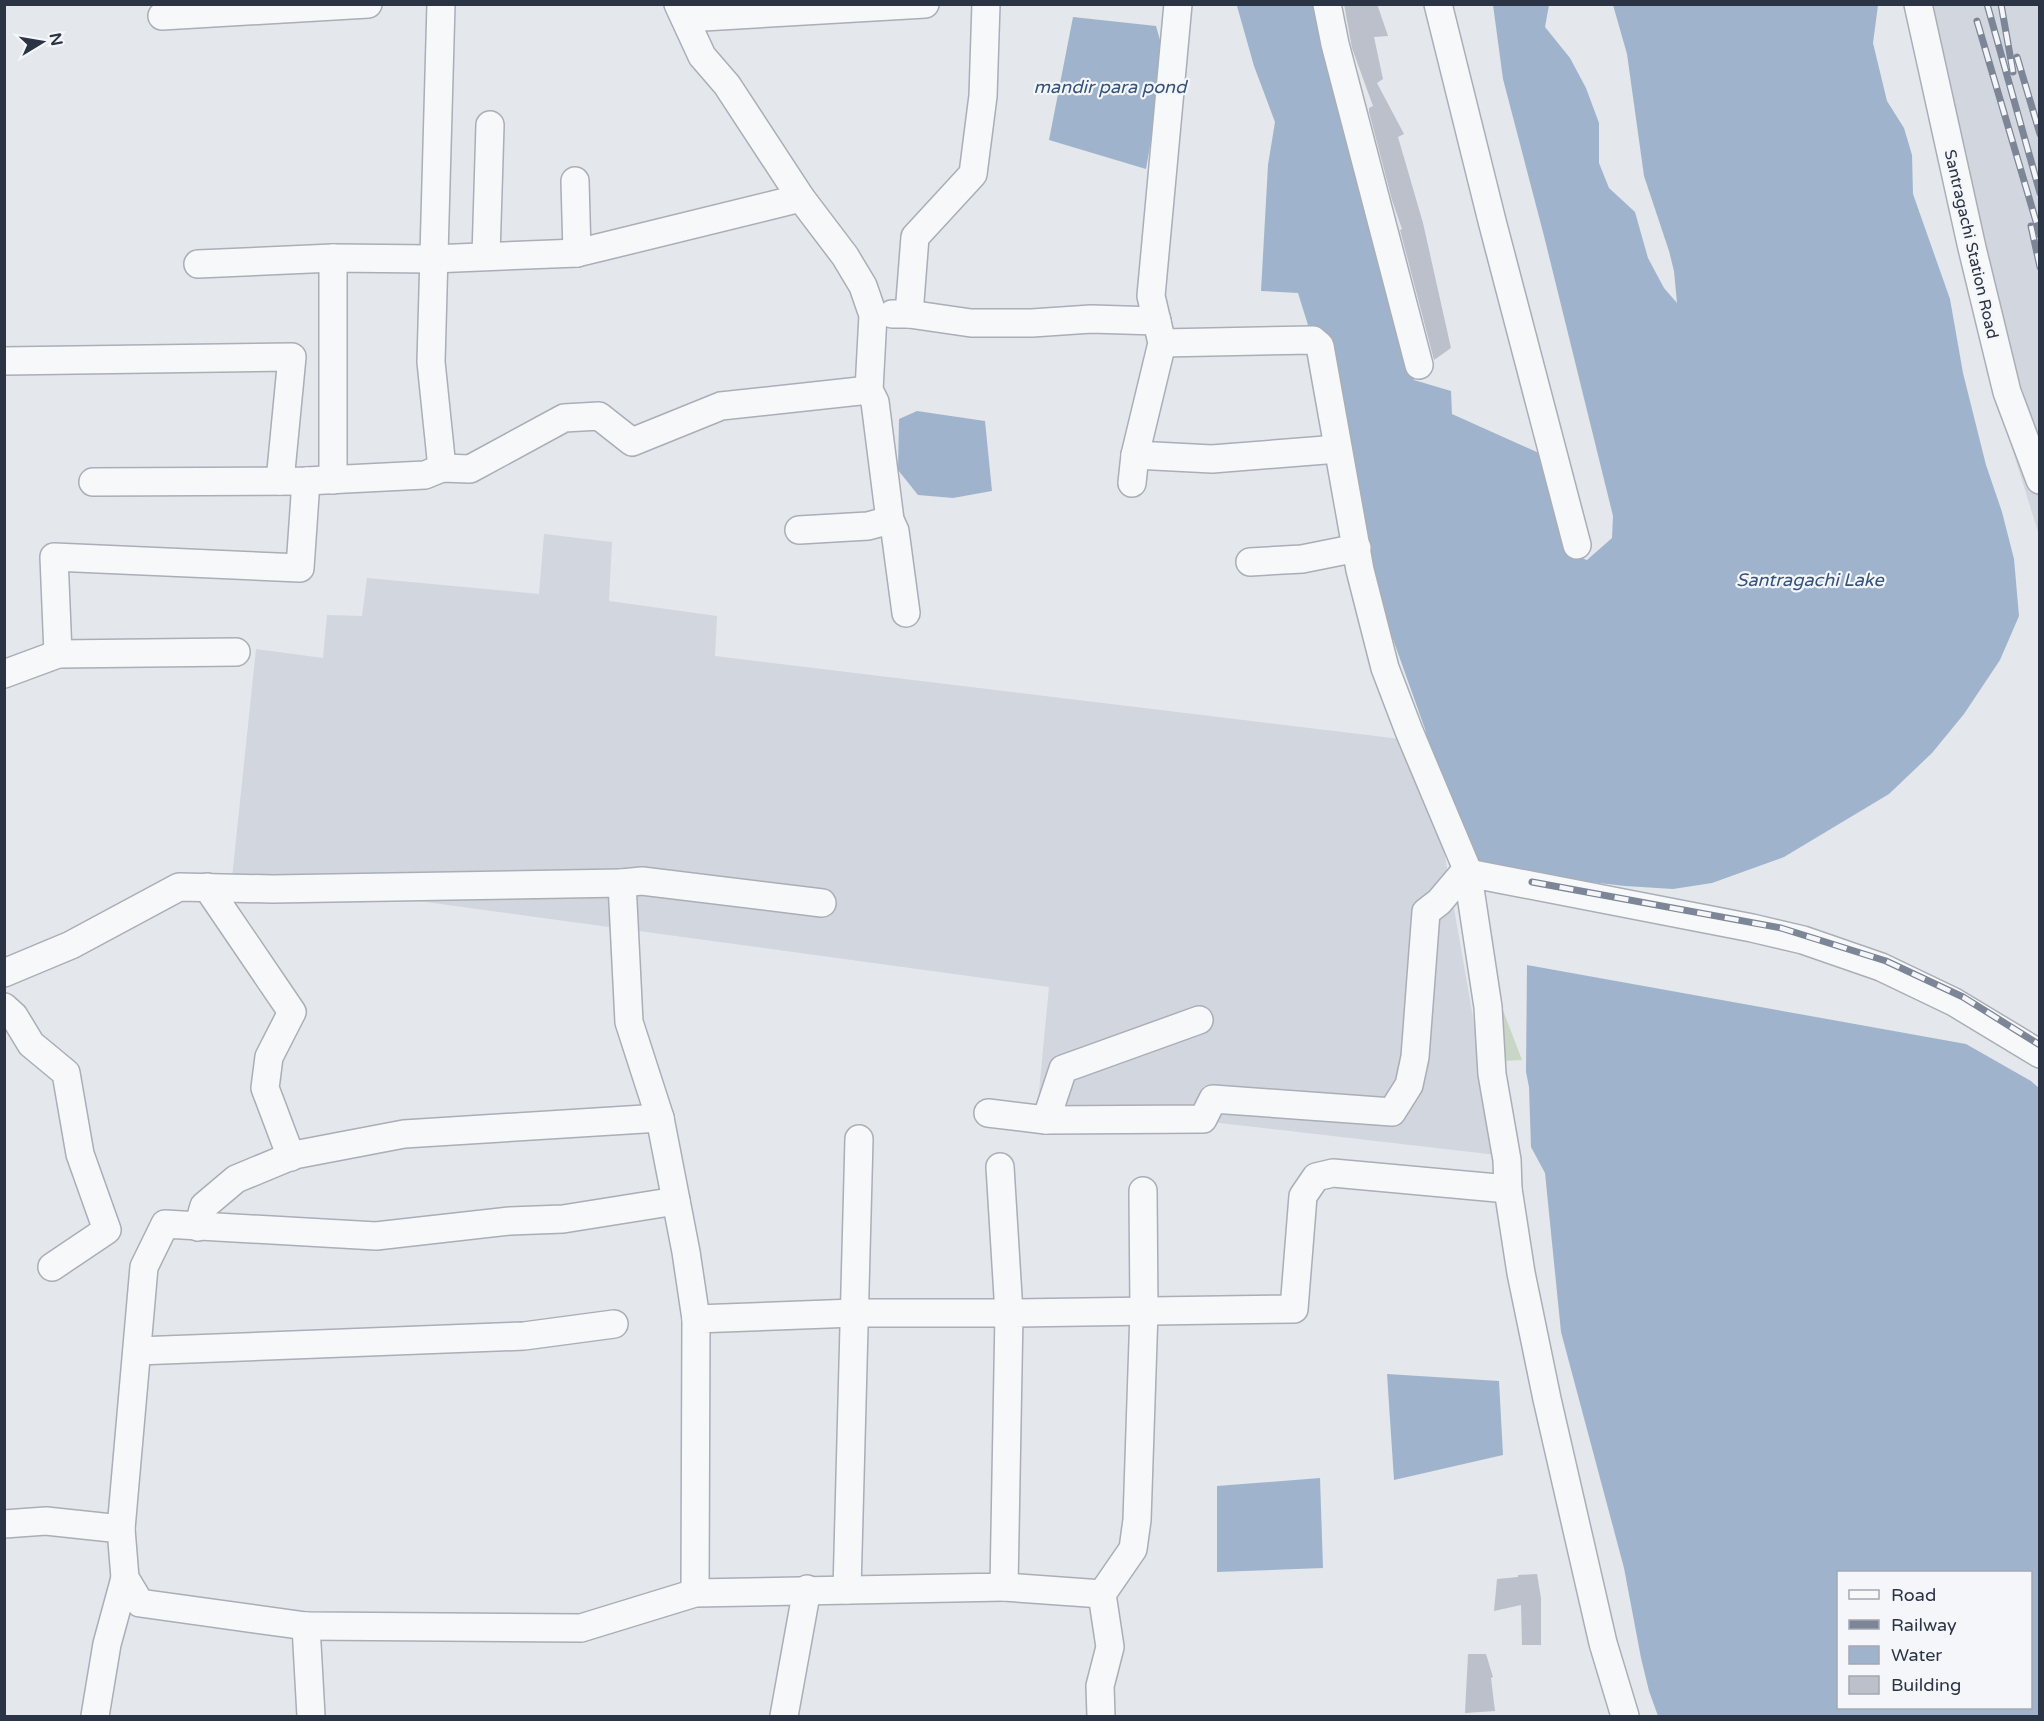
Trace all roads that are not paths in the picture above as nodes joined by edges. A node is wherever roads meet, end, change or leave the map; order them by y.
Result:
1 (368, 4) edge
2 (441, 4) edge
3 (925, 4) edge
4 (986, 4) edge
5 (1178, 4) edge
6 (1327, 4) edge
7 (1438, 4) edge
8 (1918, 4) edge
9 (682, 11) edge
10 (162, 16) dead end
11 (490, 125) dead end
12 (574, 181) dead end
13 (801, 198) junction
14 (577, 252) junction
15 (486, 256) junction
16 (333, 258) junction
17 (432, 259) junction
18 (198, 264) dead end
19 (909, 314) junction
20 (873, 315) junction
21 (1160, 332) junction
22 (4, 361) edge
23 (1419, 364) dead end
24 (869, 390) junction
25 (1338, 449) junction
26 (1136, 455) junction
27 (442, 468) junction
28 (333, 480) junction
29 (2040, 480) edge
30 (293, 481) junction
31 (93, 482) dead end
32 (1132, 483) dead end
33 (890, 520) junction
34 (799, 530) dead end
35 (1576, 545) dead end
36 (1357, 548) junction
37 (1250, 562) dead end
38 (906, 613) dead end
39 (236, 652) dead end
40 (58, 654) junction
41 (4, 674) edge
42 (1468, 871) junction
43 (622, 883) junction
44 (207, 887) junction
45 (822, 903) dead end
46 (4, 972) edge
47 (4, 1007) edge
48 (1199, 1020) dead end
49 (2040, 1054) edge
50 (988, 1113) dead end
51 (660, 1118) junction
52 (1046, 1120) junction
53 (859, 1139) dead end
54 (291, 1157) junction
55 (1000, 1167) dead end
56 (1508, 1189) junction
57 (1143, 1191) dead end
58 (676, 1201) junction
59 (198, 1227) junction
60 (52, 1267) dead end
61 (1144, 1311) junction
62 (1009, 1312) junction
63 (854, 1313) junction
64 (696, 1319) junction
65 (614, 1324) dead end
66 (137, 1351) junction
67 (4, 1524) edge
68 (121, 1529) junction
69 (125, 1578) junction
70 (1004, 1587) junction
71 (807, 1590) junction
72 (848, 1590) junction
73 (695, 1593) junction
74 (1102, 1594) junction
75 (306, 1626) junction
76 (95, 1716) edge
77 (311, 1716) edge
78 (784, 1716) edge
79 (1101, 1716) edge
80 (1625, 1716) edge

1 - 10 street
2 - 17 street
3 - 9 street
4 - 19 street
5 - 21 street
6 - 23 street
7 - 35 street
8 - 29 street, Santragachi Station Road
9 - 13 street
11 - 15 street
12 - 14 street
13 - 14 street
13 - 20 street
14 - 15 street
15 - 17 street
16 - 17 street
16 - 18 street
16 - 28 street
17 - 27 street
19 - 20 street
19 - 21 street
20 - 24 street
21 - 25 street
21 - 26 street
22 - 30 street
24 - 27 street
24 - 33 street
25 - 26 street
25 - 36 street
26 - 32 street
27 - 28 street
28 - 30 street
30 - 31 street
30 - 40 street
33 - 34 street
33 - 38 street
36 - 37 street
36 - 42 street
39 - 40 street
40 - 41 street
42 - 49 street
42 - 52 street
42 - 56 street
43 - 44 street
43 - 45 street
43 - 51 street
44 - 46 street
44 - 54 street
47 - 60 street
48 - 52 street
50 - 52 street
51 - 54 street
51 - 58 street
53 - 63 street
54 - 59 street
55 - 62 street
56 - 61 street
56 - 80 street
57 - 61 street
58 - 59 street
58 - 64 street
59 - 66 street
61 - 62 street
61 - 74 street
62 - 63 street
62 - 70 street
63 - 64 street
63 - 72 street
64 - 73 street
65 - 66 street
66 - 68 street
67 - 68 street
68 - 69 street
69 - 75 street
69 - 76 street
70 - 72 street
70 - 74 street
71 - 72 street
71 - 73 street
71 - 78 street
73 - 75 street
74 - 79 street
75 - 77 street

